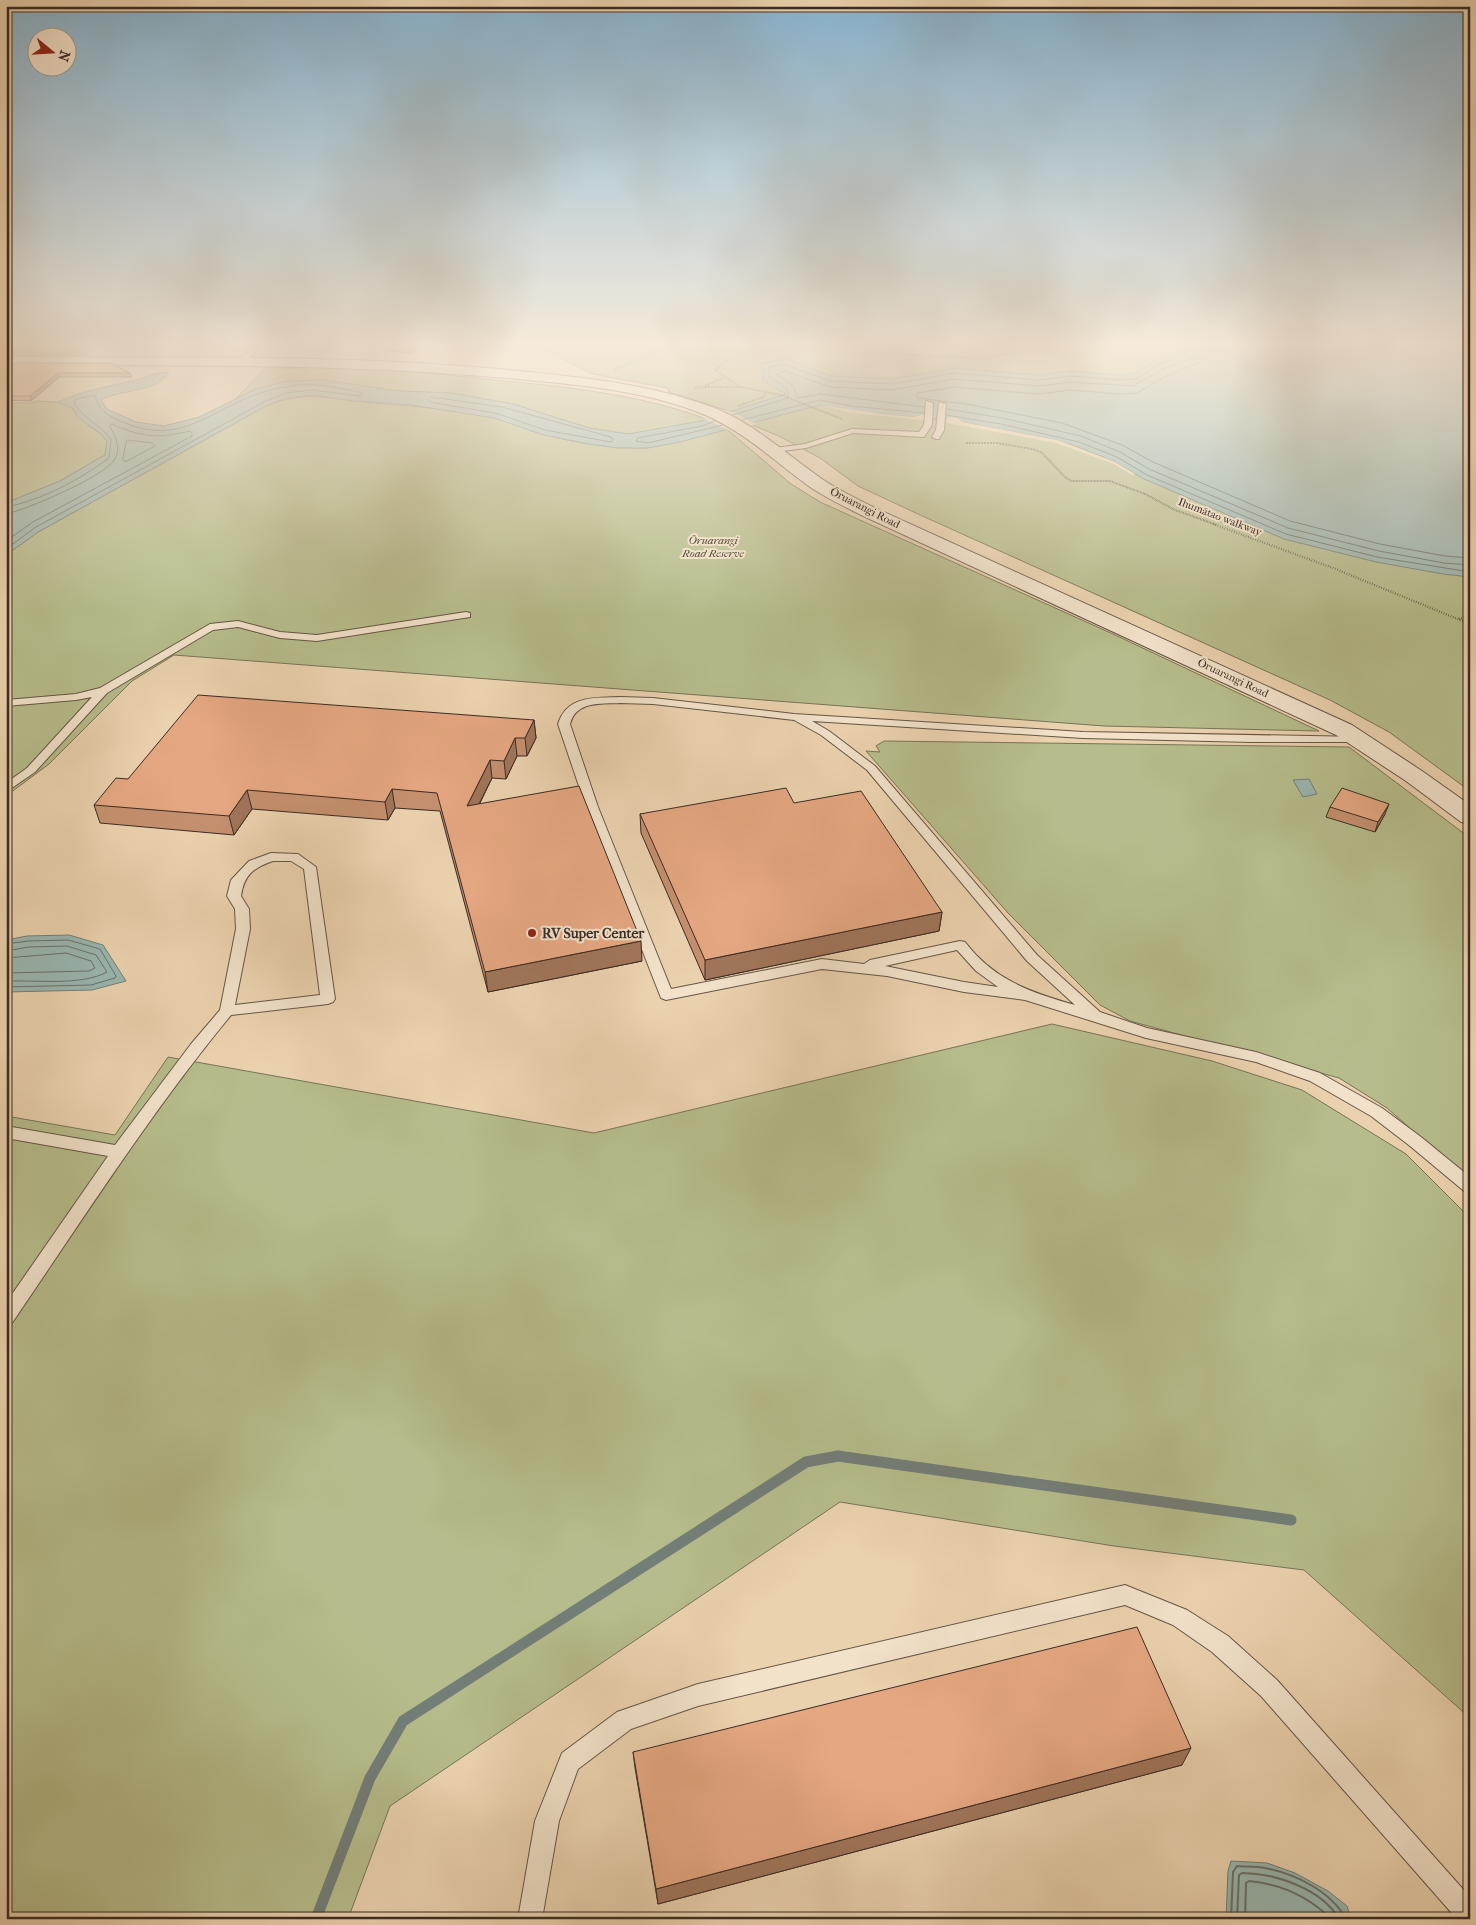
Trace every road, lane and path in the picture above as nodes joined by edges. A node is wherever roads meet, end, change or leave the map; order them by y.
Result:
1 (753, 435) edge
2 (839, 435) edge
3 (966, 442) dead end
4 (775, 450) junction
5 (466, 615) dead end
6 (1470, 616) edge
7 (1458, 619) junction
8 (1470, 624) edge
9 (103, 691) junction
10 (6, 703) edge
11 (794, 717) junction
12 (1360, 739) junction
13 (6, 789) edge
14 (1470, 817) edge
15 (860, 968) junction
16 (1026, 995) junction
17 (227, 1012) junction
18 (1096, 1016) junction
19 (6, 1132) edge
20 (119, 1152) junction
21 (1470, 1188) edge
22 (6, 1318) edge
23 (1470, 1915) edge
24 (530, 1919) edge

1 - 4 street, Ōruarangi Road
2 - 4 lane
3 - 7 path, Ihumātao walkway
4 - 12 street, Ōruarangi Road
5 - 9 lane
6 - 7 path
7 - 8 path, Ihumātao walkway
9 - 10 lane
9 - 13 lane
11 - 12 lane
11 - 15 lane
11 - 18 lane
12 - 14 street, Ōruarangi Road
15 - 16 lane
15 - 16 lane
16 - 18 lane
17 - 17 lane
17 - 20 lane
18 - 21 lane
19 - 20 lane
20 - 22 lane
23 - 24 lane

